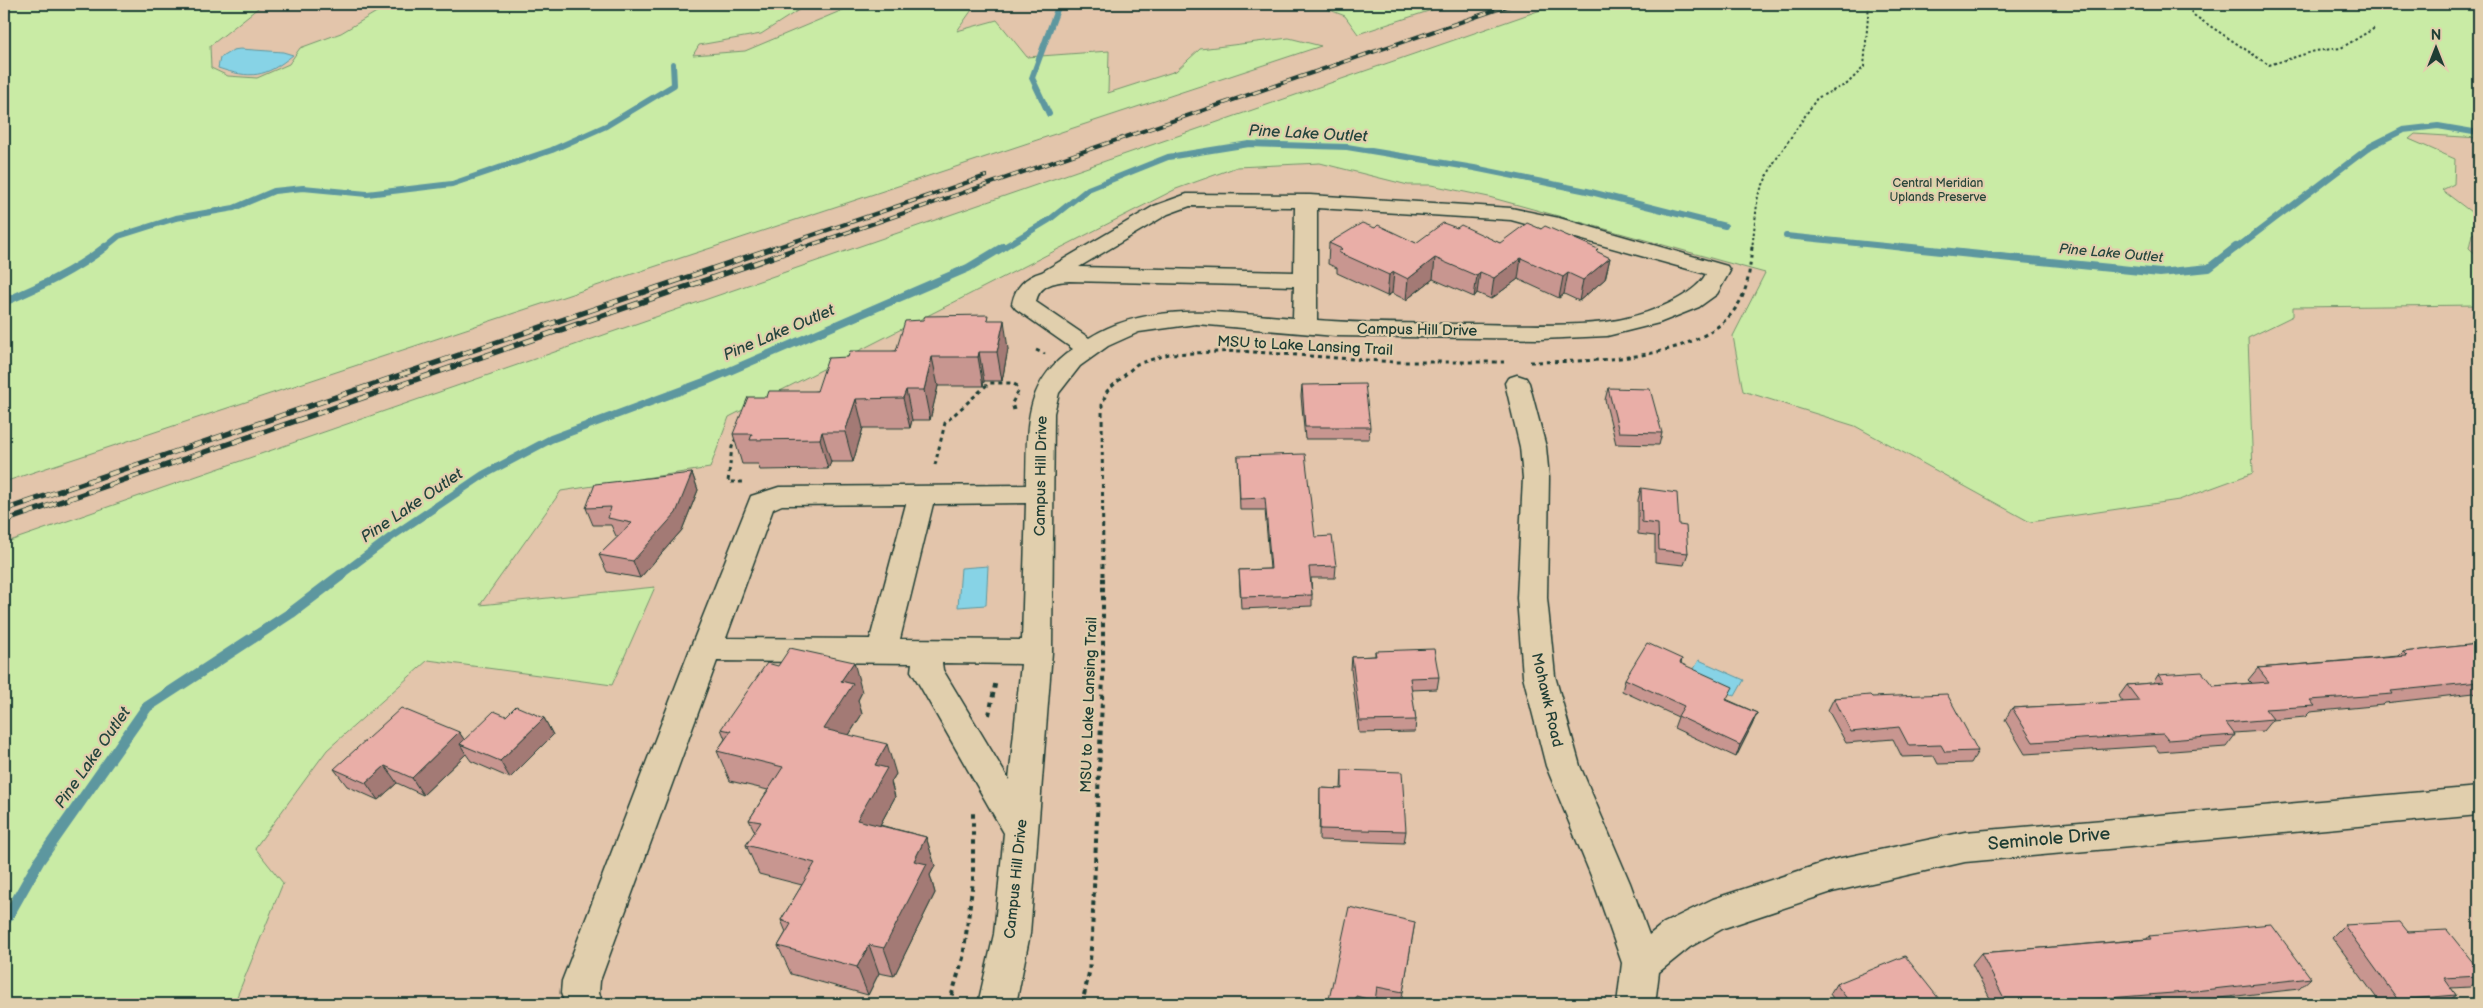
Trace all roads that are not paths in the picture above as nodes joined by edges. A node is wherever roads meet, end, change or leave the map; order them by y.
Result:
1 (1310, 201) junction
2 (1049, 276) junction
3 (1306, 279) junction
4 (1305, 326) junction
5 (1088, 348) junction
6 (1518, 369) road end
7 (1041, 494) junction
8 (922, 495) junction
9 (705, 649) junction
10 (882, 651) junction
11 (927, 651) junction
12 (1037, 652) junction
13 (2479, 801) edge
14 (1021, 832) junction
15 (1641, 962) junction
16 (584, 1004) edge
17 (997, 1004) edge
18 (1636, 1004) edge

1 - 2 street
1 - 3 street
1 - 4 street, Campus Hill Drive
2 - 3 street
2 - 5 street
3 - 4 street
4 - 5 street, Campus Hill Drive
5 - 7 street, Campus Hill Drive
6 - 15 street, Mohawk Road
7 - 8 street
7 - 12 street, Campus Hill Drive
8 - 9 street
8 - 10 street
9 - 10 street
9 - 16 street
10 - 11 street
11 - 12 street
11 - 14 street
12 - 14 street, Campus Hill Drive
13 - 15 street, Seminole Drive
14 - 17 street, Campus Hill Drive
15 - 18 street, Mohawk Road

